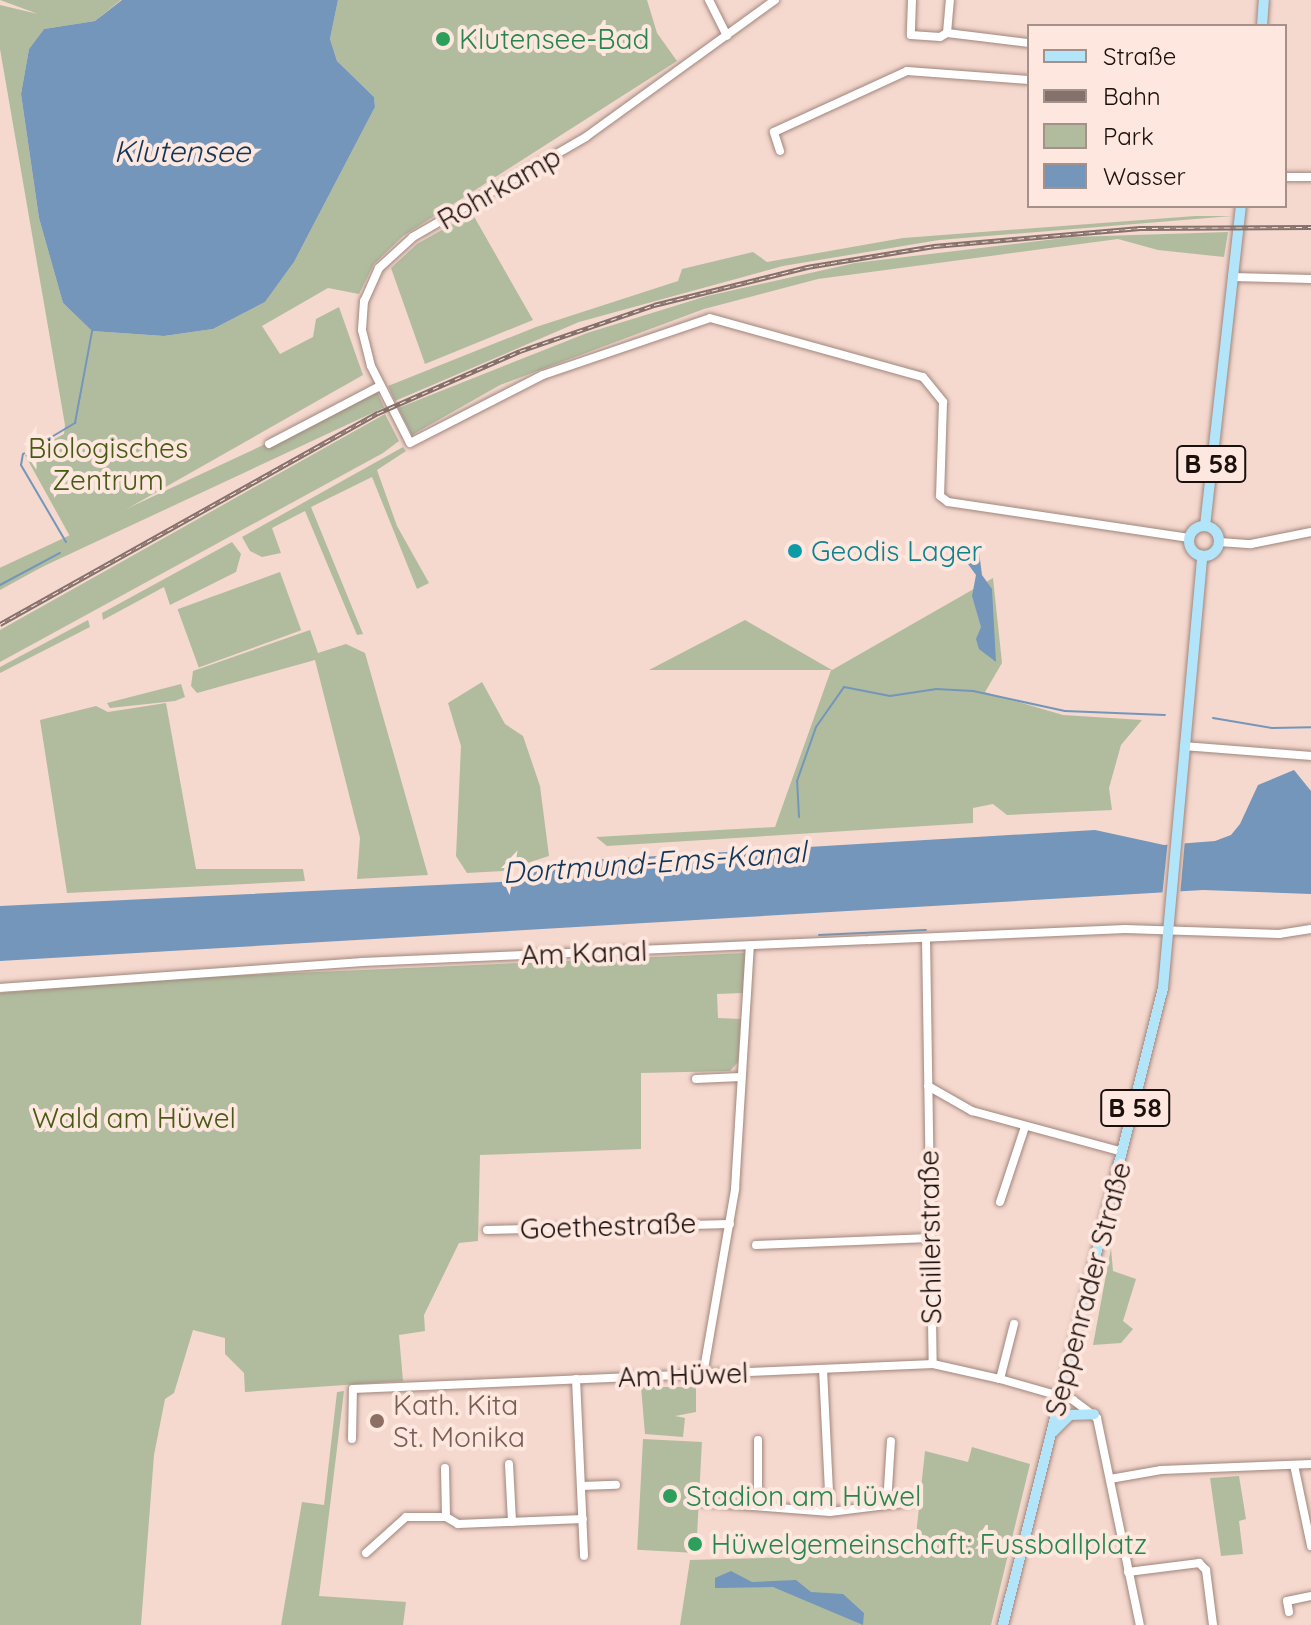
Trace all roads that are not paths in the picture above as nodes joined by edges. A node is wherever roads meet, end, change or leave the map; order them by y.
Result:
1 (709, 0) edge
2 (775, 0) edge
3 (912, 0) edge
4 (950, 0) edge
5 (1264, 0) edge
6 (1262, 24) edge
7 (947, 33) junction
8 (727, 36) junction
9 (1027, 43) edge
10 (1027, 80) edge
11 (780, 151) dead end
12 (1287, 177) edge
13 (1311, 177) edge
14 (1241, 208) edge
15 (1232, 277) junction
16 (1311, 279) edge
17 (380, 386) junction
18 (269, 444) dead end
19 (1205, 526) junction
20 (1311, 532) edge
21 (1189, 538) junction
22 (1219, 542) junction
23 (1202, 556) junction
24 (1184, 746) junction
25 (1311, 756) edge
26 (1311, 929) edge
27 (1169, 930) junction
28 (926, 938) junction
29 (750, 946) junction
30 (0, 988) edge
31 (741, 1077) junction
32 (696, 1079) dead end
33 (928, 1086) junction
34 (1025, 1127) junction
35 (1123, 1152) junction
36 (1000, 1202) dead end
37 (730, 1224) junction
38 (487, 1230) dead end
39 (930, 1238) junction
40 (756, 1245) dead end
41 (1014, 1324) dead end
42 (933, 1364) junction
43 (823, 1369) junction
44 (703, 1375) junction
45 (576, 1379) junction
46 (1000, 1379) junction
47 (1059, 1395) junction
48 (1094, 1414) junction
49 (1049, 1437) junction
50 (352, 1439) dead end
51 (758, 1440) dead end
52 (891, 1441) dead end
53 (509, 1464) dead end
54 (1311, 1464) edge
55 (1294, 1465) junction
56 (445, 1468) dead end
57 (1110, 1479) junction
58 (616, 1485) dead end
59 (581, 1486) junction
60 (702, 1502) dead end
61 (910, 1502) dead end
62 (758, 1503) junction
63 (887, 1504) junction
64 (830, 1512) junction
65 (446, 1517) junction
66 (583, 1519) junction
67 (512, 1522) junction
68 (1311, 1546) edge
69 (366, 1553) dead end
70 (584, 1556) dead end
71 (1128, 1572) junction
72 (1311, 1596) edge
73 (1289, 1612) dead end
74 (1003, 1625) edge
75 (1140, 1625) edge
76 (1213, 1625) edge

1 - 8 street
2 - 8 street, Rohrkamp
3 - 7 street
4 - 7 street
5 - 6 main road
7 - 9 street
8 - 17 street, Rohrkamp
10 - 11 street
12 - 13 street
14 - 15 main road, B 58
15 - 16 street
15 - 19 main road, B 58
17 - 18 street
17 - 21 street, Rohrkamp
19 - 21 main road, B 58
19 - 22 main road, B 58
20 - 22 street
21 - 23 main road
22 - 23 main road
23 - 24 main road, B 58
24 - 25 street
24 - 27 main road, Seppenrader Straße / B 58
26 - 27 street, Am Kanal
27 - 28 street, Am Kanal
27 - 35 main road, Seppenrader Straße / B 58
28 - 29 street, Am Kanal
28 - 33 street
29 - 30 street, Am Kanal
29 - 31 street
31 - 32 street
31 - 37 street
33 - 34 street
33 - 39 street, Schillerstraße
34 - 35 street
34 - 36 street
35 - 47 main road, Seppenrader Straße / B 58
37 - 38 street, Goethestraße
37 - 44 street
39 - 40 street
39 - 42 street, Schillerstraße
41 - 46 street
42 - 43 street, Am Hüwel
42 - 46 street, Am Hüwel
43 - 44 street, Am Hüwel
43 - 64 street
44 - 45 street, Am Hüwel
45 - 50 street, Am Hüwel
45 - 59 street
46 - 47 street, Am Hüwel
47 - 48 street, Am Hüwel
47 - 49 main road, Seppenrader Straße / B 58
48 - 49 main road
48 - 57 street
49 - 74 main road, Seppenrader Straße / B 58
51 - 62 street
52 - 63 street
53 - 67 street
54 - 55 street
55 - 57 street
55 - 68 street
56 - 65 street
57 - 71 street
58 - 59 street
59 - 66 street
60 - 62 street
61 - 63 street
62 - 64 street
63 - 64 street
65 - 67 street
65 - 69 street
66 - 67 street
66 - 70 street
71 - 75 street
71 - 76 street
72 - 73 street

